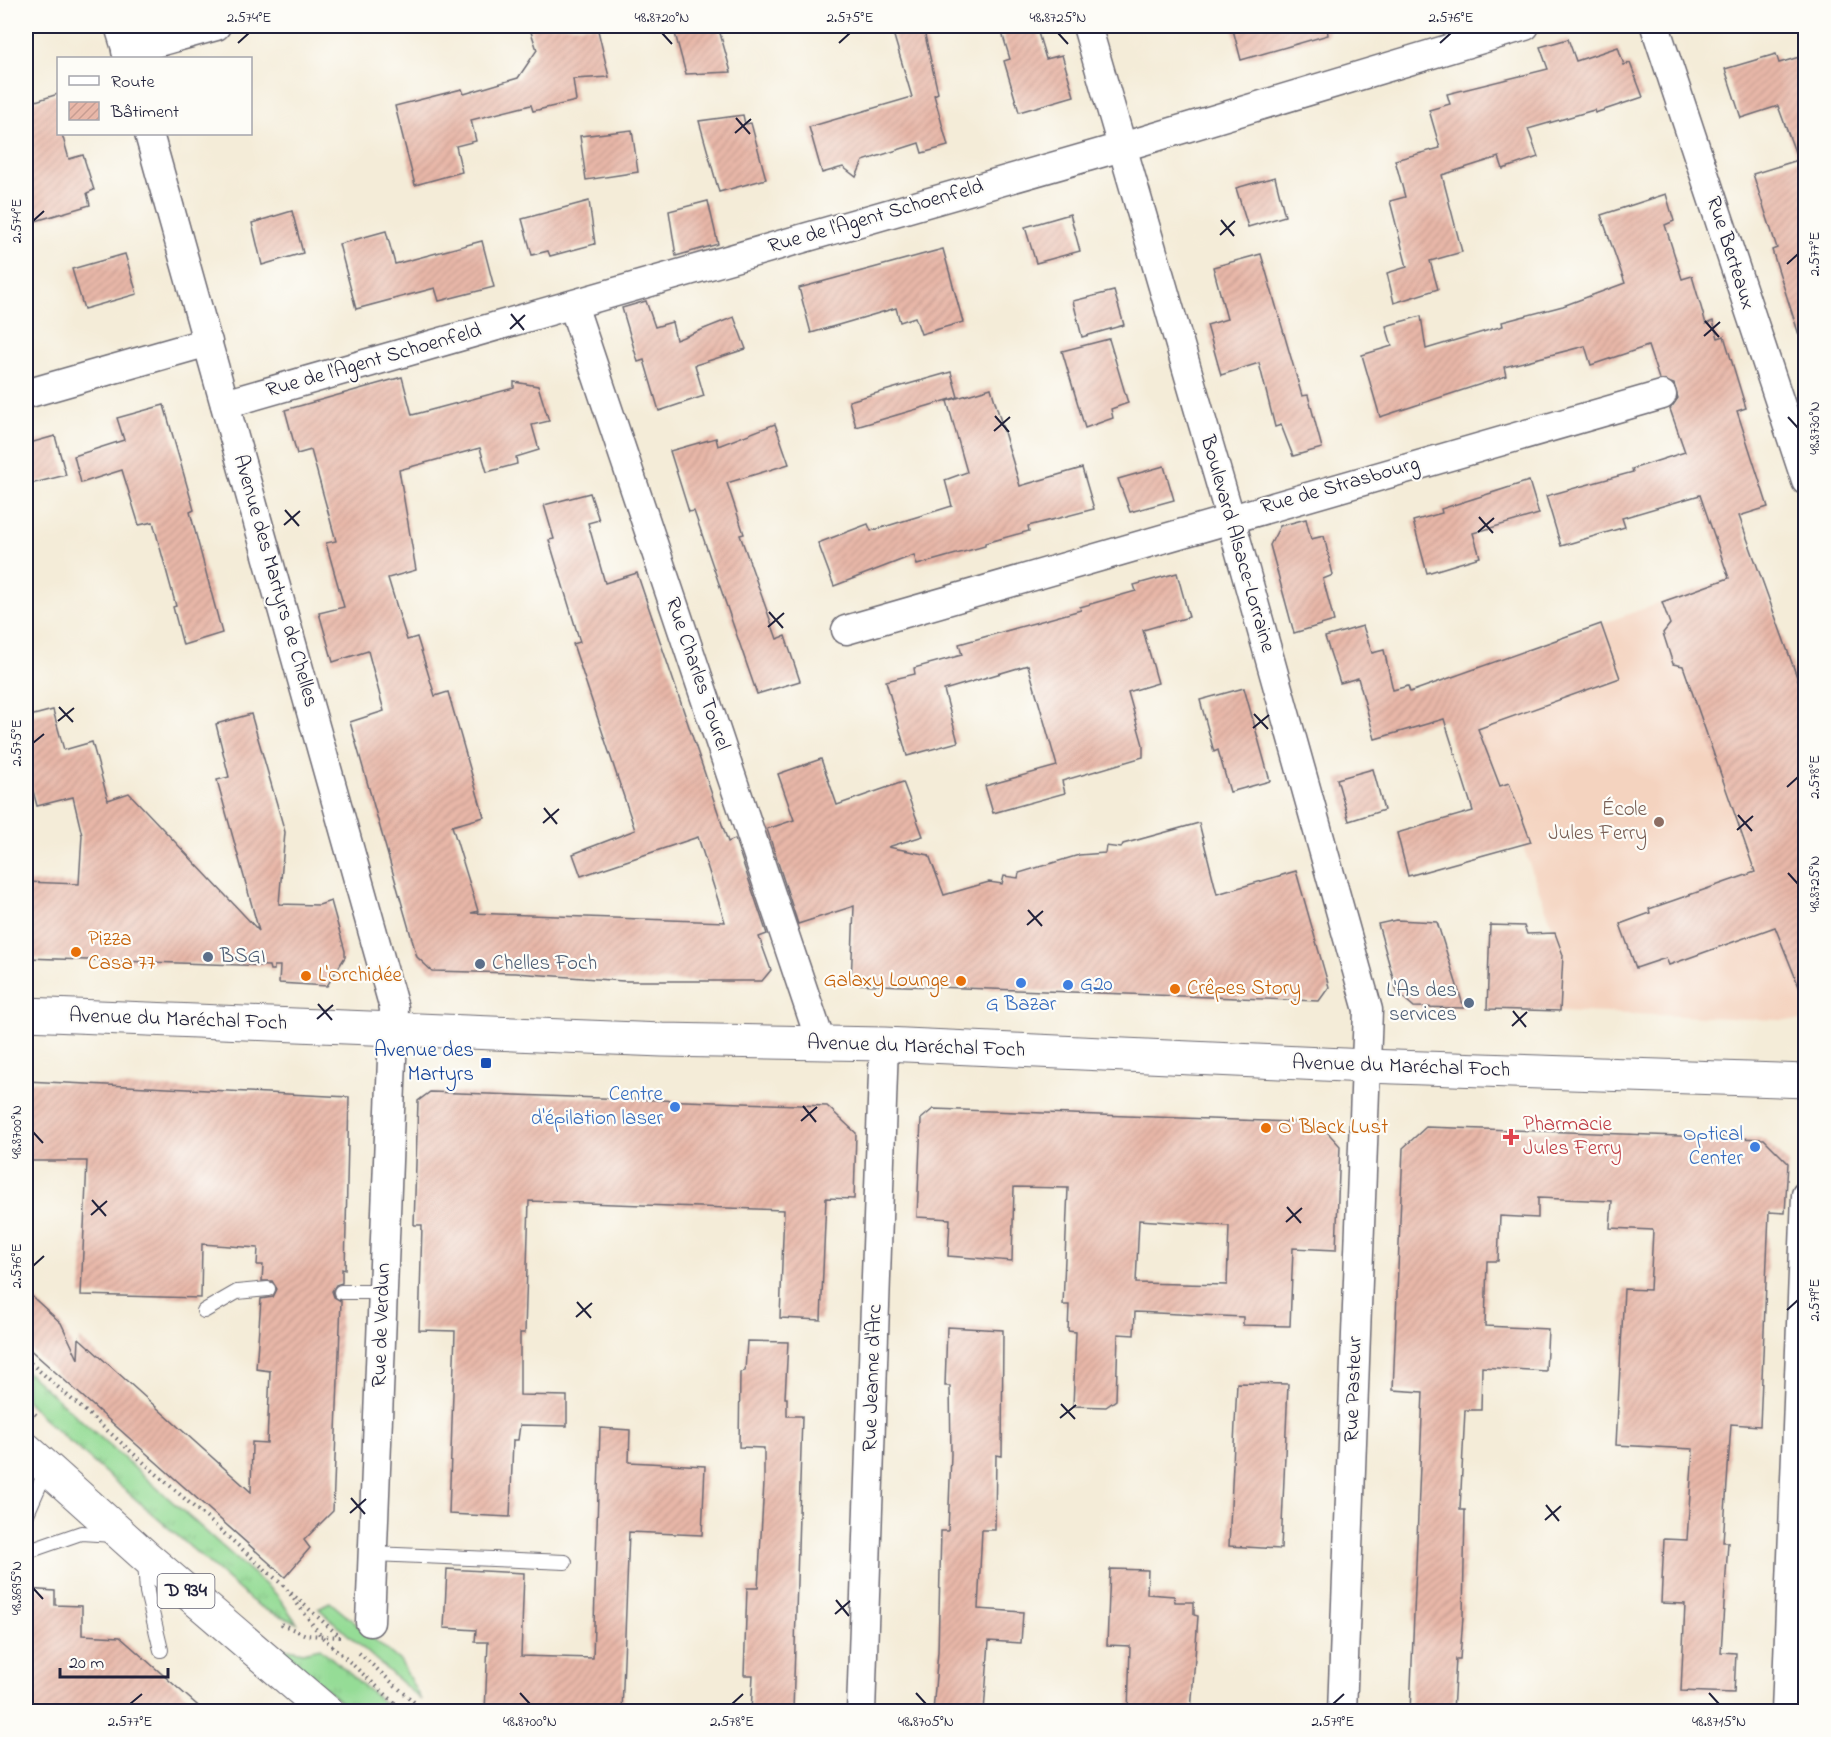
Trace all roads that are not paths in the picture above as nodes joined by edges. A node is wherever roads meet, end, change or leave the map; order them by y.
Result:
1 (216, 26) edge
2 (1087, 26) edge
3 (1525, 26) edge
4 (1655, 26) edge
5 (125, 45) edge
6 (149, 135) edge
7 (1122, 146) junction
8 (573, 305) junction
9 (208, 342) junction
10 (26, 394) edge
11 (1662, 395) dead end
12 (225, 404) junction
13 (1806, 481) edge
14 (1230, 517) junction
15 (846, 630) dead end
16 (26, 1014) edge
17 (394, 1029) junction
18 (821, 1043) junction
19 (884, 1044) junction
20 (1366, 1066) junction
21 (1806, 1081) edge
22 (1806, 1195) edge
23 (268, 1288) dead end
24 (341, 1292) dead end
25 (383, 1292) junction
26 (204, 1311) dead end
27 (34, 1433) edge
28 (36, 1458) edge
29 (26, 1516) edge
30 (134, 1546) junction
31 (26, 1552) edge
32 (373, 1554) junction
33 (565, 1562) dead end
34 (370, 1622) dead end
35 (161, 1650) dead end
36 (327, 1712) edge
37 (861, 1712) edge
38 (1342, 1712) edge
39 (1786, 1712) edge

1 - 5 street
2 - 7 street, Boulevard Alsace-Lorraine
3 - 7 street, Rue de l'Agent Schoenfeld
4 - 13 street, Rue Berteaux
6 - 9 street, Avenue des Martyrs de Chelles
7 - 8 street, Rue de l'Agent Schoenfeld
7 - 14 street, Boulevard Alsace-Lorraine
8 - 12 street, Rue de l'Agent Schoenfeld
8 - 18 street, Rue Charles Tourel
9 - 10 street
9 - 12 street, Avenue des Martyrs de Chelles
11 - 14 street, Rue de Strasbourg
12 - 17 street, Avenue des Martyrs de Chelles
14 - 15 street, Rue de Strasbourg
14 - 20 street, Boulevard Alsace-Lorraine
16 - 17 street, Avenue du Maréchal Foch
17 - 18 street, Avenue du Maréchal Foch
17 - 25 street, Rue de Verdun
18 - 19 street, Avenue du Maréchal Foch
19 - 20 street, Avenue du Maréchal Foch
19 - 37 street, Rue Jeanne d'Arc
20 - 21 street, Avenue du Maréchal Foch
20 - 38 street, Rue Pasteur
22 - 39 street
23 - 26 lane
24 - 25 lane
25 - 32 street, Rue de Verdun
27 - 28 street, D 934
28 - 29 lane
28 - 30 street, D 934
30 - 31 lane
30 - 35 lane
30 - 36 street, D 934
32 - 33 lane
32 - 34 street, Rue de Verdun

